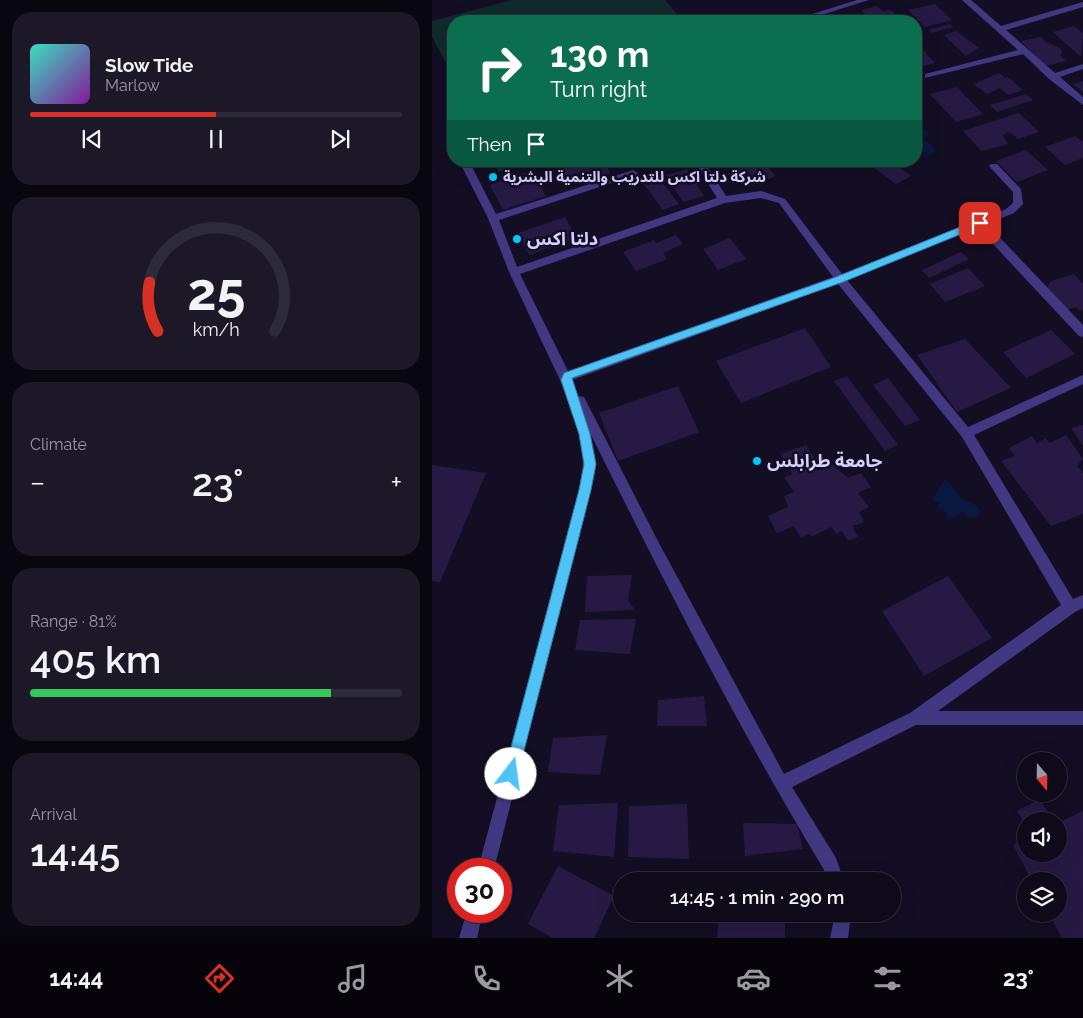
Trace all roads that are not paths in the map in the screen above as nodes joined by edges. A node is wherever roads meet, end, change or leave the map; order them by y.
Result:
1 (865, 0) edge
2 (966, 0) edge
3 (1082, 4) edge
4 (814, 15) edge
5 (1001, 29) junction
6 (1024, 51) junction
7 (1082, 66) edge
8 (928, 76) dead end
9 (1052, 77) junction
10 (1082, 102) edge
11 (994, 166) dead end
12 (467, 167) edge
13 (703, 167) edge
14 (633, 173) dead end
15 (723, 200) junction
16 (493, 218) junction
17 (980, 223) junction
18 (514, 272) junction
19 (840, 279) junction
20 (1082, 333) edge
21 (567, 378) junction
22 (1082, 379) edge
23 (966, 433) junction
24 (1076, 604) edge
25 (915, 718) junction
26 (1082, 718) edge
27 (781, 784) junction
28 (489, 858) edge
29 (833, 872) edge
30 (842, 922) edge
31 (472, 923) edge
32 (468, 938) edge
33 (839, 938) edge

1 - 4 street
2 - 5 street
3 - 5 street
5 - 6 street
6 - 8 street
6 - 9 street
7 - 9 street
9 - 10 street
11 - 17 street
12 - 16 street
13 - 15 street
14 - 16 street
15 - 18 street
15 - 19 street
16 - 18 street
17 - 19 street
17 - 20 street
18 - 21 street
19 - 21 street
19 - 23 street
21 - 27 street
21 - 28 street
22 - 23 street
23 - 24 street
24 - 25 street
25 - 26 street
25 - 27 street
27 - 29 street
30 - 33 street
31 - 32 street

